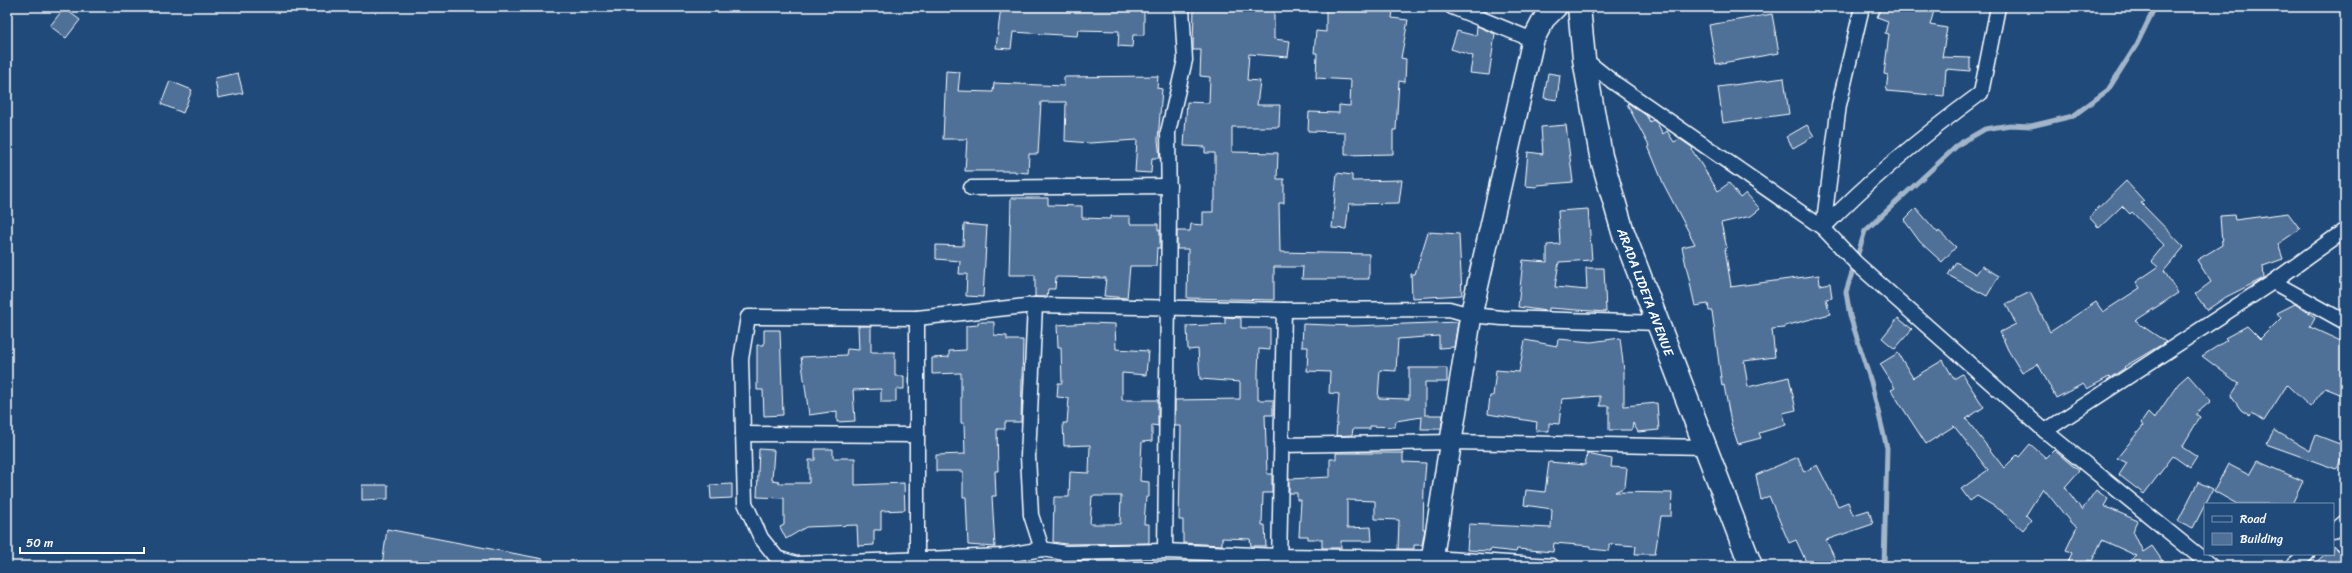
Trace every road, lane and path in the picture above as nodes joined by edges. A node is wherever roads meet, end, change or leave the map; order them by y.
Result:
1 (1182, 7) edge
2 (1452, 7) edge
3 (1556, 7) edge
4 (1579, 7) edge
5 (1862, 7) edge
6 (1998, 7) edge
7 (1532, 40) junction
8 (1584, 59) junction
9 (1169, 186) junction
10 (971, 188) dead end
11 (1823, 228) junction
12 (2345, 230) edge
13 (2273, 282) junction
14 (1035, 305) junction
15 (1167, 307) junction
16 (1284, 310) junction
17 (1471, 315) junction
18 (917, 318) junction
19 (2345, 322) edge
20 (1659, 323) junction
21 (2045, 431) junction
22 (743, 434) junction
23 (917, 435) junction
24 (1451, 442) junction
25 (1281, 445) junction
26 (1705, 447) junction
27 (2345, 522) edge
28 (2334, 531) edge
29 (1042, 549) junction
30 (1165, 551) junction
31 (2306, 555) edge
32 (917, 559) junction
33 (1279, 561) edge
34 (777, 562) edge
35 (1432, 562) edge
36 (1552, 566) edge
37 (1751, 566) edge
38 (2211, 566) edge
39 (2292, 566) edge

1 - 9 street
2 - 7 street
3 - 7 main road
4 - 8 highway, ARADA LIDETA AVENUE
5 - 11 street
6 - 11 street
7 - 17 main road
8 - 11 street
8 - 20 highway, ARADA LIDETA AVENUE
9 - 10 street
9 - 15 street
11 - 21 street
12 - 13 street
13 - 19 street
13 - 21 street
14 - 15 street
14 - 18 street
14 - 29 street
15 - 16 street
15 - 30 street
16 - 17 street
16 - 25 street
17 - 20 street
17 - 24 main road
18 - 22 street
18 - 23 street
20 - 26 highway, ARADA LIDETA AVENUE
21 - 38 street
22 - 23 street
22 - 34 street
23 - 32 street
24 - 25 street
24 - 26 street
24 - 35 main road
25 - 33 street
26 - 37 highway, ARADA LIDETA AVENUE
27 - 28 street
29 - 30 street
29 - 32 street
30 - 33 street
31 - 39 street
32 - 34 street
33 - 35 street
35 - 36 street

